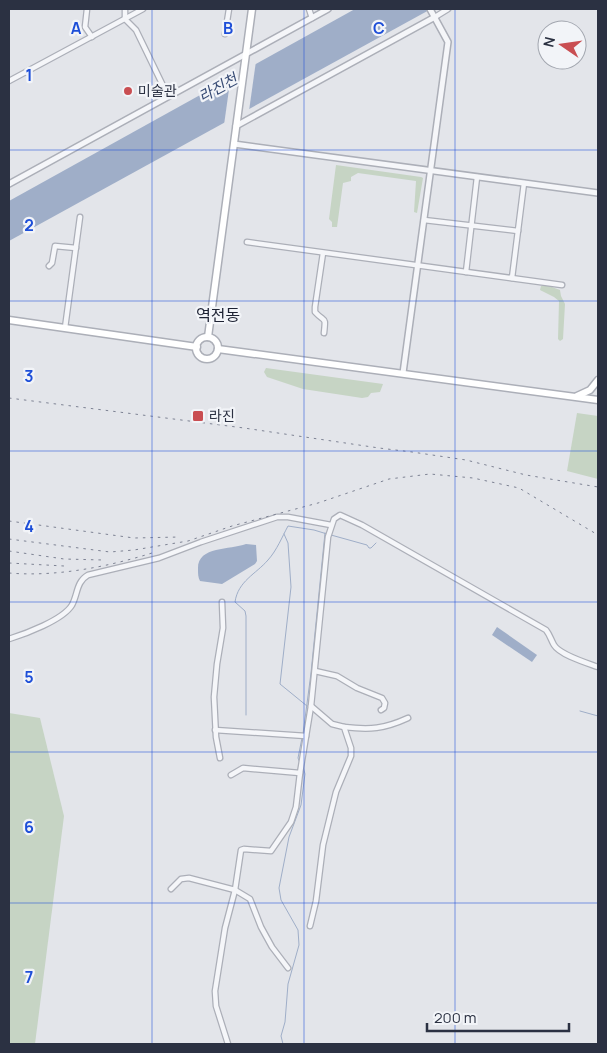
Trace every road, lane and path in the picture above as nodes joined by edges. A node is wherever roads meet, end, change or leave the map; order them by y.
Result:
1 (87, 9) edge
2 (125, 9) edge
3 (143, 9) edge
4 (228, 9) edge
5 (252, 9) edge
6 (309, 9) edge
7 (328, 9) edge
8 (448, 9) edge
9 (431, 10) edge
10 (435, 17) junction
11 (312, 18) junction
12 (125, 19) junction
13 (225, 34) dead end
14 (92, 37) junction
15 (246, 53) junction
16 (9, 80) edge
17 (168, 96) junction
18 (236, 126) junction
19 (234, 144) junction
20 (430, 170) junction
21 (478, 177) junction
22 (524, 183) junction
23 (9, 184) edge
24 (598, 193) edge
25 (80, 217) dead end
26 (424, 220) junction
27 (472, 226) junction
28 (518, 231) junction
29 (247, 242) dead end
30 (76, 248) junction
31 (322, 252) junction
32 (50, 266) dead end
33 (417, 266) junction
34 (466, 272) junction
35 (512, 278) junction
36 (562, 285) dead end
37 (9, 320) edge
38 (65, 328) junction
39 (324, 333) dead end
40 (208, 337) junction
41 (197, 347) junction
42 (218, 349) junction
43 (403, 374) junction
44 (598, 380) edge
45 (577, 396) junction
46 (598, 400) edge
47 (332, 525) junction
48 (222, 602) dead end
49 (9, 638) edge
50 (598, 668) edge
51 (315, 671) junction
52 (311, 706) junction
53 (381, 710) dead end
54 (408, 718) dead end
55 (344, 727) junction
56 (215, 730) junction
57 (306, 736) junction
58 (220, 758) dead end
59 (300, 773) junction
60 (232, 775) dead end
61 (171, 888) dead end
62 (235, 890) junction
63 (310, 926) dead end
64 (288, 968) dead end
65 (228, 1044) edge

1 - 14 street
2 - 12 street
3 - 12 street
4 - 13 street
5 - 15 main road
6 - 11 street
7 - 11 street
8 - 10 street
9 - 10 street
10 - 18 street
10 - 20 street
11 - 15 street
12 - 14 street
12 - 17 street
14 - 16 street
15 - 17 street
15 - 18 main road
17 - 23 street
18 - 19 main road
19 - 20 street
19 - 40 main road
20 - 21 street
20 - 26 street
21 - 22 street
21 - 27 street
22 - 24 street
22 - 28 street
25 - 30 street
26 - 27 street
26 - 33 street
27 - 28 street
27 - 34 street
28 - 35 street
29 - 31 street
30 - 32 street
30 - 38 street
31 - 33 street
31 - 39 street
33 - 34 street
33 - 43 street
34 - 35 street
35 - 36 street
37 - 38 main road
38 - 41 main road
40 - 41 main road
40 - 42 main road
41 - 42 main road
42 - 43 main road
43 - 45 main road
44 - 45 main road
45 - 46 main road
47 - 49 street
47 - 50 street
47 - 51 street
48 - 56 street
51 - 52 street
51 - 53 street
52 - 55 street
52 - 57 street
54 - 55 street
55 - 63 street
56 - 57 street
56 - 58 street
57 - 59 street
59 - 60 street
59 - 62 street
61 - 62 street
62 - 64 street
62 - 65 street

